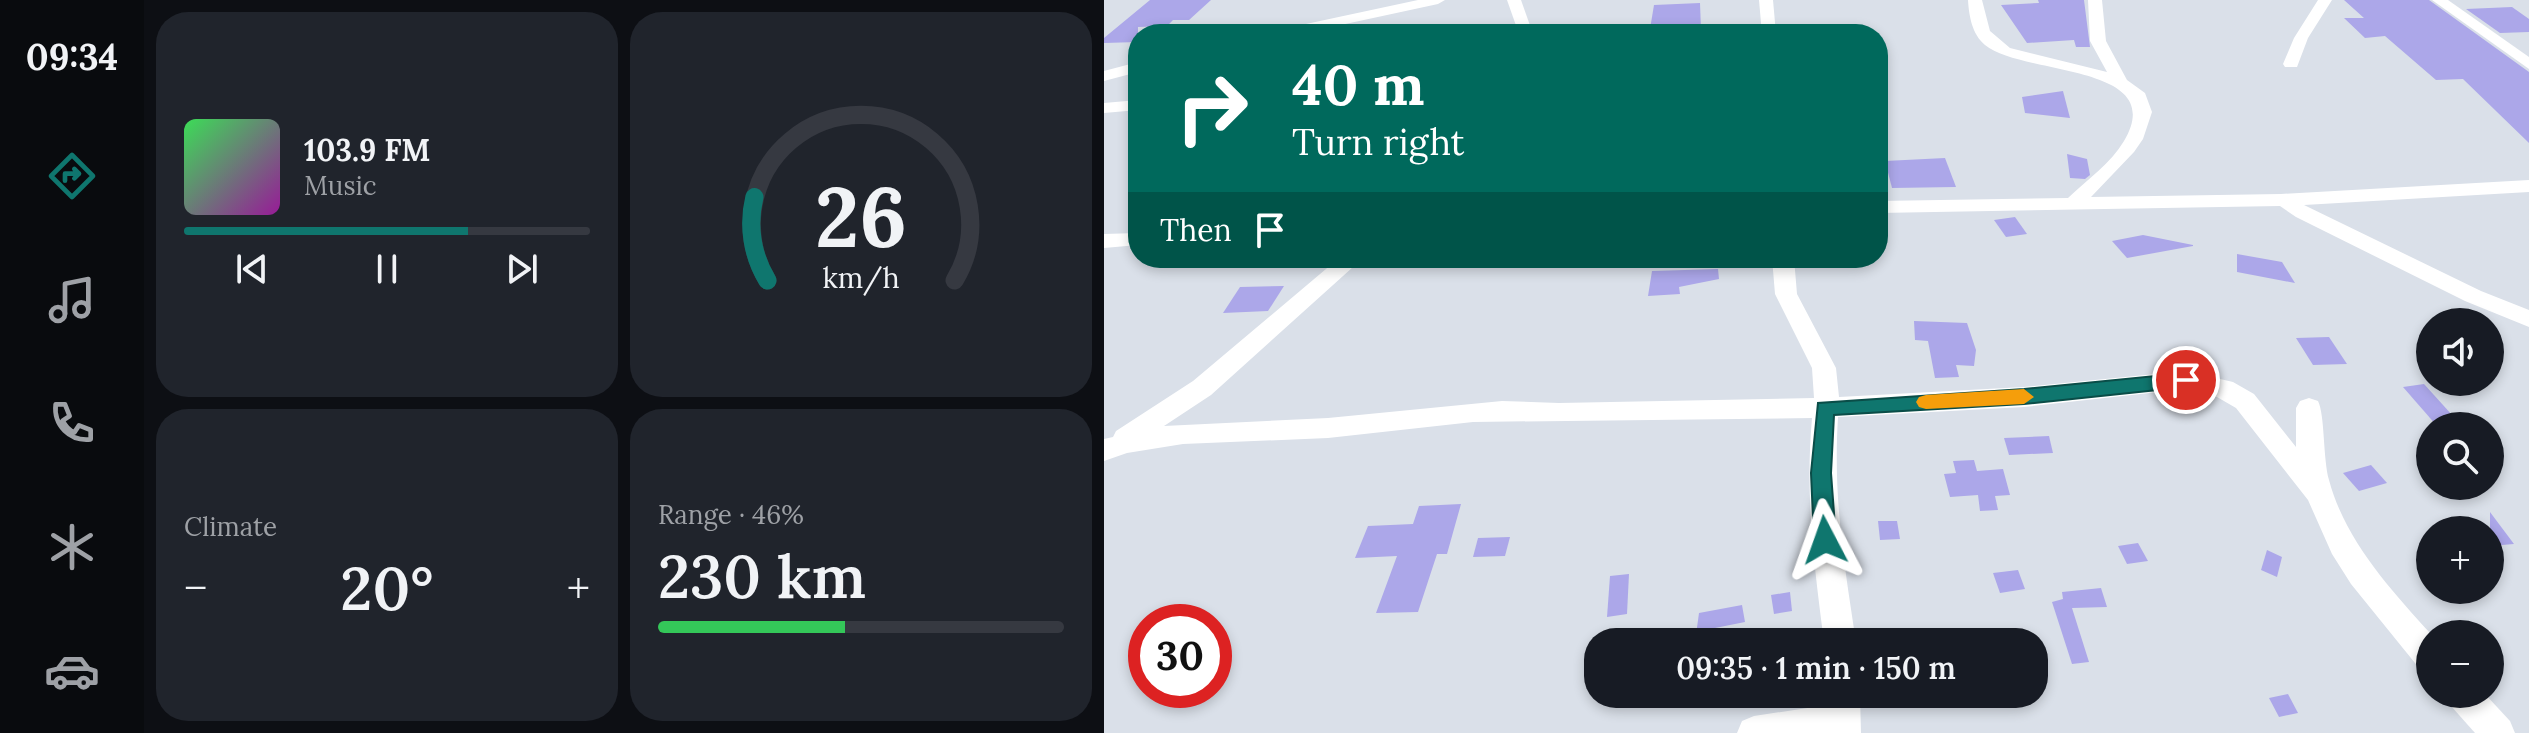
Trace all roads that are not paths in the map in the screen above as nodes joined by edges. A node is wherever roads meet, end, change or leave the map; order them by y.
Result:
1 (1438, 0) edge
2 (1514, 0) edge
3 (1766, 0) edge
4 (1975, 0) edge
5 (2095, 0) edge
6 (2325, 0) edge
7 (2439, 0) edge
8 (1325, 24) edge
9 (1522, 24) edge
10 (1768, 24) edge
11 (2291, 64) dead end
12 (2529, 64) edge
13 (1128, 70) edge
14 (1104, 76) edge
15 (2121, 83) junction
16 (1128, 106) edge
17 (1104, 108) edge
18 (2529, 186) edge
19 (2283, 200) junction
20 (2075, 202) junction
21 (1888, 207) edge
22 (1128, 240) edge
23 (1104, 241) edge
24 (1340, 268) edge
25 (1784, 268) edge
26 (2529, 319) edge
27 (1825, 408) junction
28 (2309, 408) dead end
29 (1106, 449) edge
30 (2316, 491) junction
31 (1838, 628) edge
32 (2416, 641) edge
33 (2476, 708) edge
34 (1844, 715) edge
35 (1754, 733) edge
36 (2498, 733) edge

1 - 8 street
2 - 9 street
3 - 10 street
4 - 15 street
5 - 15 street
6 - 11 street
7 - 12 street
13 - 14 street
15 - 20 street
16 - 17 street
18 - 19 street
19 - 20 street
19 - 26 street
20 - 21 street
22 - 23 street
24 - 29 street
25 - 27 street
27 - 29 street
27 - 30 street
27 - 31 street
28 - 30 street
30 - 32 street
33 - 36 street
34 - 35 street

